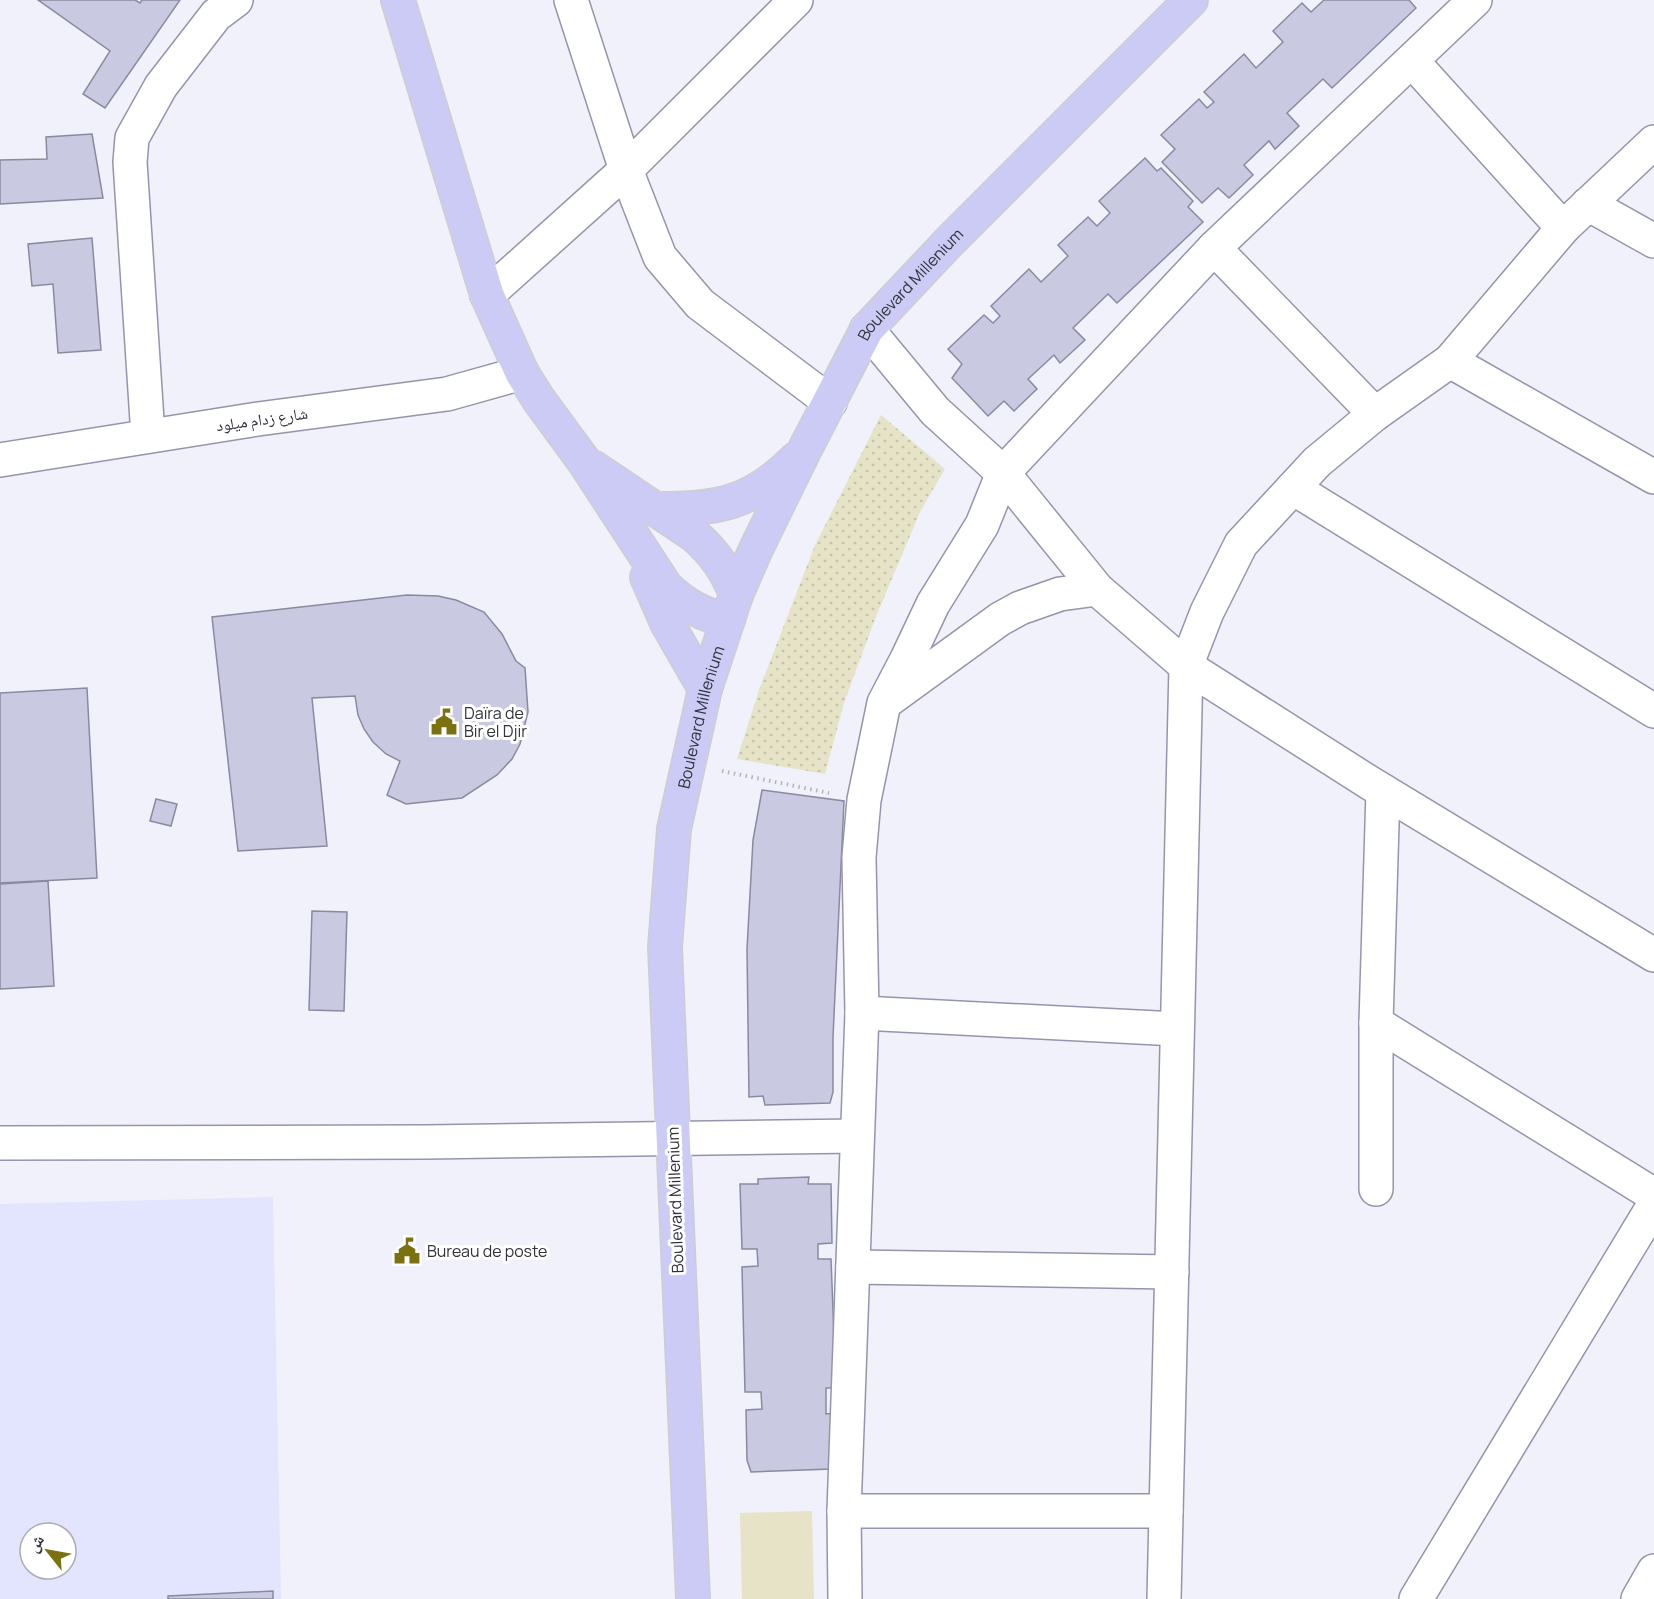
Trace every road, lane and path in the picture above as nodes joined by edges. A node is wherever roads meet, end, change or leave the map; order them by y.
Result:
1 (236, 0) edge
2 (398, 0) edge
3 (570, 0) edge
4 (1191, 0) edge
5 (1475, 0) edge
6 (788, 4) edge
7 (1412, 61) junction
8 (1654, 142) edge
9 (626, 170) junction
10 (1588, 204) junction
11 (1563, 228) junction
12 (1654, 241) edge
13 (1214, 248) junction
14 (487, 295) junction
15 (867, 329) junction
16 (1450, 361) junction
17 (522, 374) junction
18 (830, 402) junction
19 (1375, 414) junction
20 (148, 436) junction
21 (804, 451) junction
22 (0, 459) edge
23 (583, 460) junction
24 (1003, 473) junction
25 (1654, 477) edge
26 (1293, 488) junction
27 (654, 509) junction
28 (631, 536) junction
29 (1097, 589) junction
30 (732, 607) junction
31 (1186, 666) junction
32 (705, 689) junction
33 (884, 704) junction
34 (1654, 711) edge
35 (689, 765) junction
36 (1383, 791) junction
37 (864, 800) junction
38 (1654, 955) edge
39 (862, 1013) junction
40 (1376, 1023) junction
41 (1177, 1029) junction
42 (858, 1136) junction
43 (673, 1140) junction
44 (0, 1143) edge
45 (1376, 1190) dead end
46 (1654, 1195) edge
47 (1654, 1205) edge
48 (853, 1267) junction
49 (1172, 1272) junction
50 (844, 1511) junction
51 (1166, 1511) junction
52 (1654, 1571) edge
53 (693, 1599) edge
54 (845, 1599) edge
55 (1164, 1599) edge
56 (1416, 1599) edge
57 (1638, 1599) edge

1 - 20 street
2 - 14 main road
3 - 9 street
4 - 15 main road, Boulevard Millenium
5 - 7 street
6 - 9 street
7 - 11 street
7 - 13 street
8 - 10 street
9 - 14 street
9 - 18 street
10 - 11 street
10 - 12 street
11 - 16 street
13 - 19 street
13 - 24 street
14 - 17 main road
15 - 18 main road, Boulevard Millenium
15 - 24 street
16 - 19 street
16 - 25 street
17 - 20 street, شارع زدام ميلود
17 - 23 main road
18 - 21 main road, Boulevard Millenium
19 - 26 street
20 - 22 street, شارع زدام ميلود
21 - 27 main road
21 - 30 main road, Boulevard Millenium
23 - 27 main road
23 - 28 main road
24 - 29 street
24 - 33 street
26 - 31 street
26 - 34 street
27 - 30 main road
28 - 30 main road
28 - 32 main road
29 - 31 street
29 - 33 street
30 - 32 main road, Boulevard Millenium
31 - 36 street
31 - 41 street
32 - 35 main road, Boulevard Millenium
33 - 37 street
35 - 37 path
35 - 43 main road, Boulevard Millenium
36 - 38 street
36 - 40 street
37 - 39 street
39 - 41 street
39 - 42 street
40 - 45 street
40 - 46 street
41 - 49 street
42 - 43 street
42 - 48 street
43 - 44 street
43 - 53 main road, Boulevard Millenium
47 - 56 street
48 - 49 street
48 - 50 street
49 - 51 street
50 - 51 street
50 - 54 street
51 - 55 street
52 - 57 street

